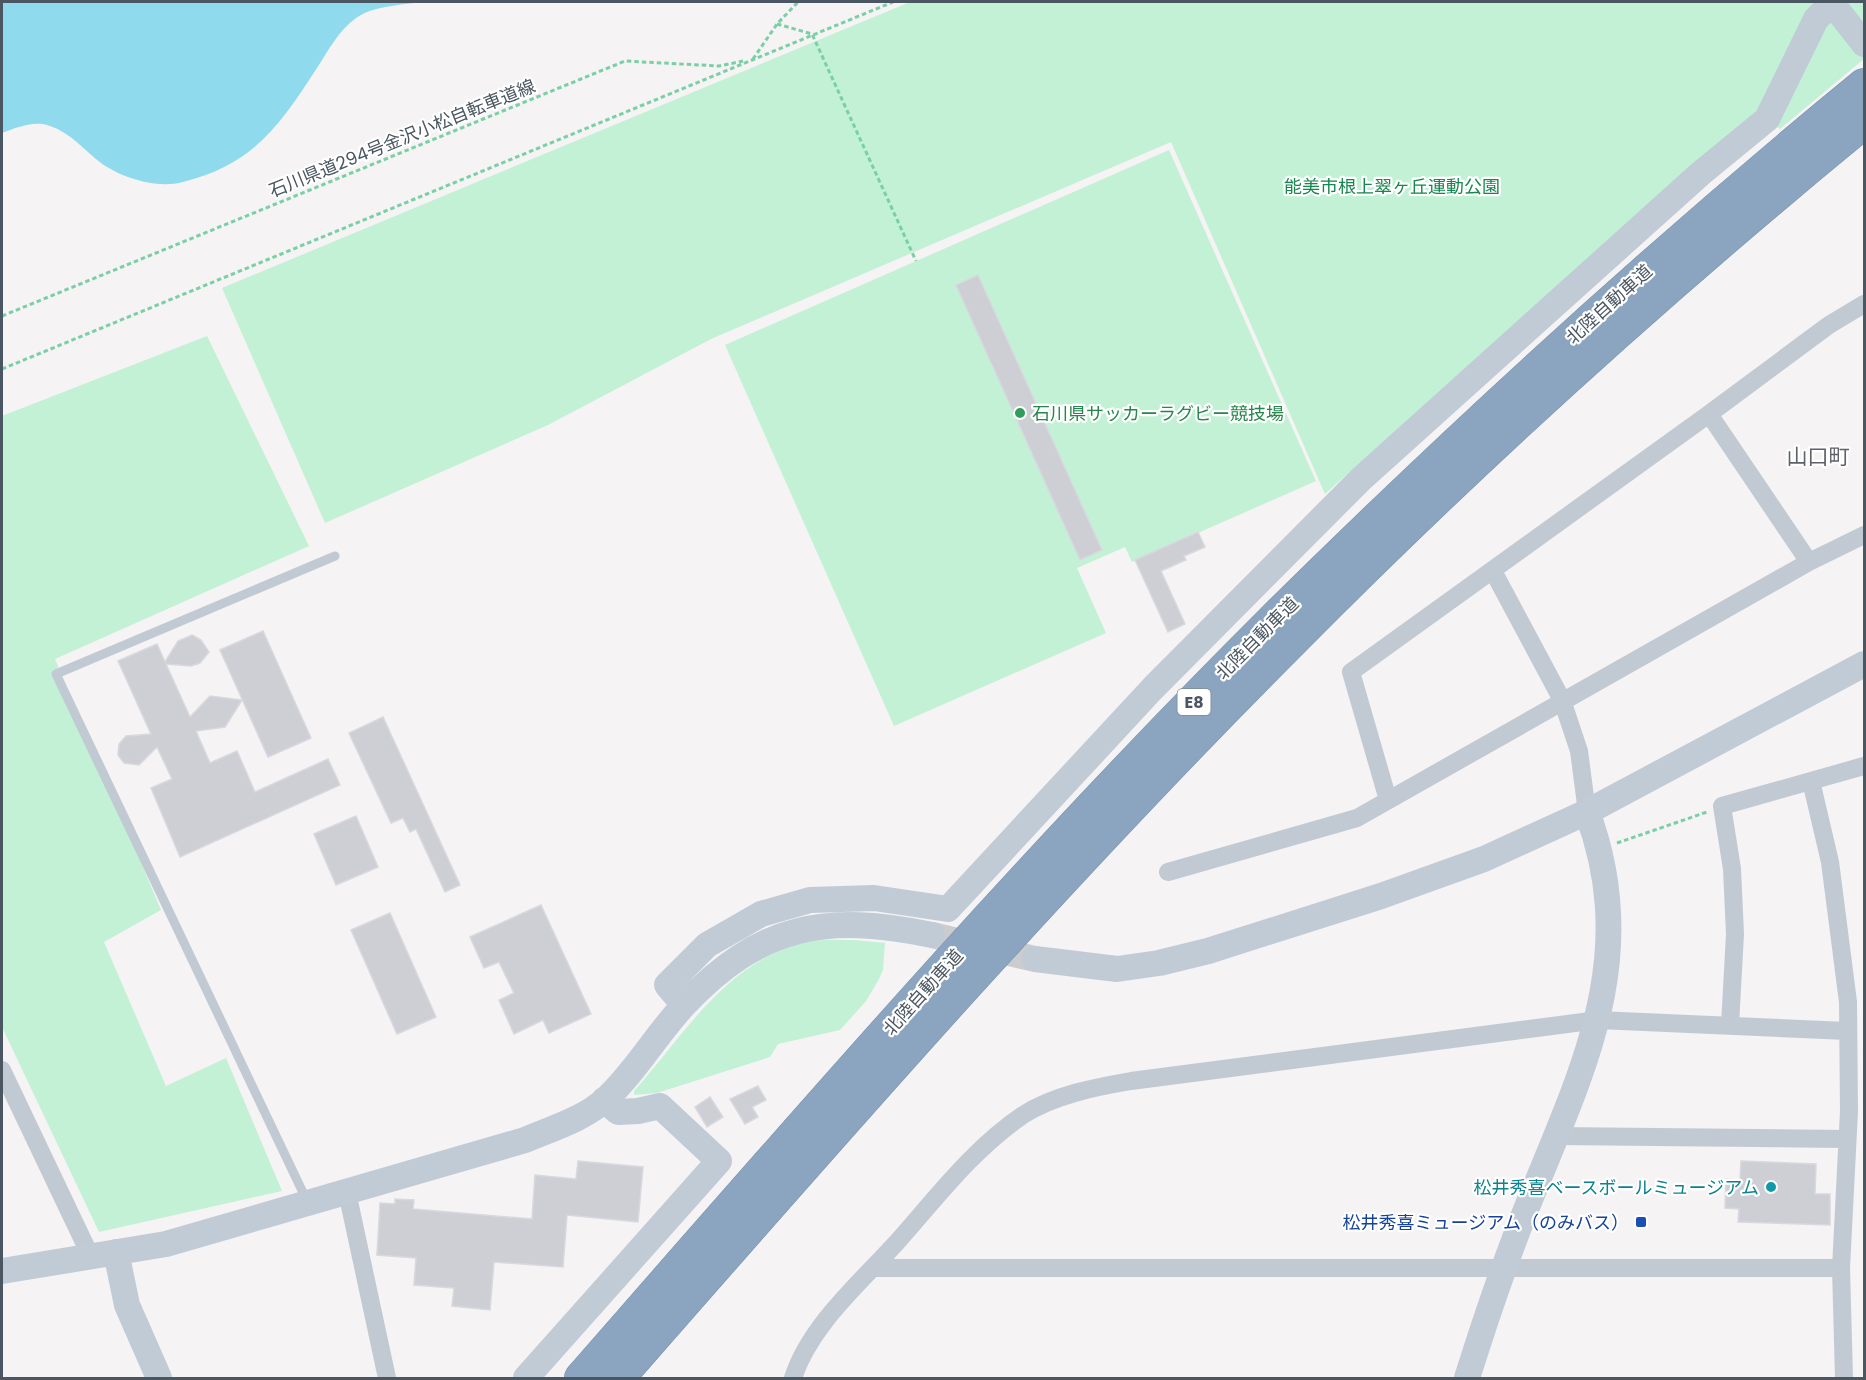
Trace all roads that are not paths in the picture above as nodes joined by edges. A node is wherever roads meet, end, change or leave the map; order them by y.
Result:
1 (1831, 2) edge
2 (1858, 36) edge
3 (1864, 85) edge
4 (1864, 122) edge
5 (1864, 304) edge
6 (1709, 414) junction
7 (1864, 535) edge
8 (335, 556) dead end
9 (1809, 562) junction
10 (1493, 571) junction
11 (1864, 664) edge
12 (1562, 700) junction
13 (1864, 766) edge
14 (1811, 781) junction
15 (1389, 800) junction
16 (1587, 812) junction
17 (1168, 872) dead end
18 (932, 935) tunnel mouth
19 (1035, 959) tunnel mouth
20 (684, 1005) junction
21 (1598, 1020) junction
22 (1730, 1025) junction
23 (1847, 1031) junction
24 (2, 1070) edge
25 (604, 1100) junction
26 (1556, 1136) junction
27 (1847, 1139) junction
28 (347, 1192) junction
29 (309, 1203) junction
30 (116, 1252) junction
31 (90, 1255) junction
32 (874, 1268) junction
33 (1502, 1268) junction
34 (1841, 1268) junction
35 (2, 1271) edge
36 (159, 1378) edge
37 (387, 1378) edge
38 (526, 1378) edge
39 (581, 1378) edge
40 (618, 1378) edge
41 (793, 1378) edge
42 (1467, 1378) edge
43 (1844, 1378) edge

1 - 2 street
1 - 20 street
3 - 39 highway, 北陸自動車道 / E8
4 - 40 highway, 北陸自動車道 / E8
5 - 6 street
6 - 9 street
6 - 10 street
7 - 9 street
8 - 29 lane
9 - 12 street
10 - 12 street
10 - 15 street
11 - 16 street
12 - 15 street
12 - 16 street
13 - 14 street
14 - 22 street
14 - 23 street
15 - 17 street
16 - 19 street
16 - 21 street
18 - 20 street
20 - 25 street
21 - 22 street
21 - 26 street
21 - 32 street
22 - 23 street
23 - 27 street
24 - 31 street
25 - 28 street
25 - 38 street
26 - 27 street
26 - 33 street
27 - 34 street
28 - 29 street
28 - 37 street
29 - 30 street
30 - 31 street
30 - 36 street
31 - 35 street
32 - 33 street
32 - 41 street
33 - 34 street
33 - 42 street
34 - 43 street

